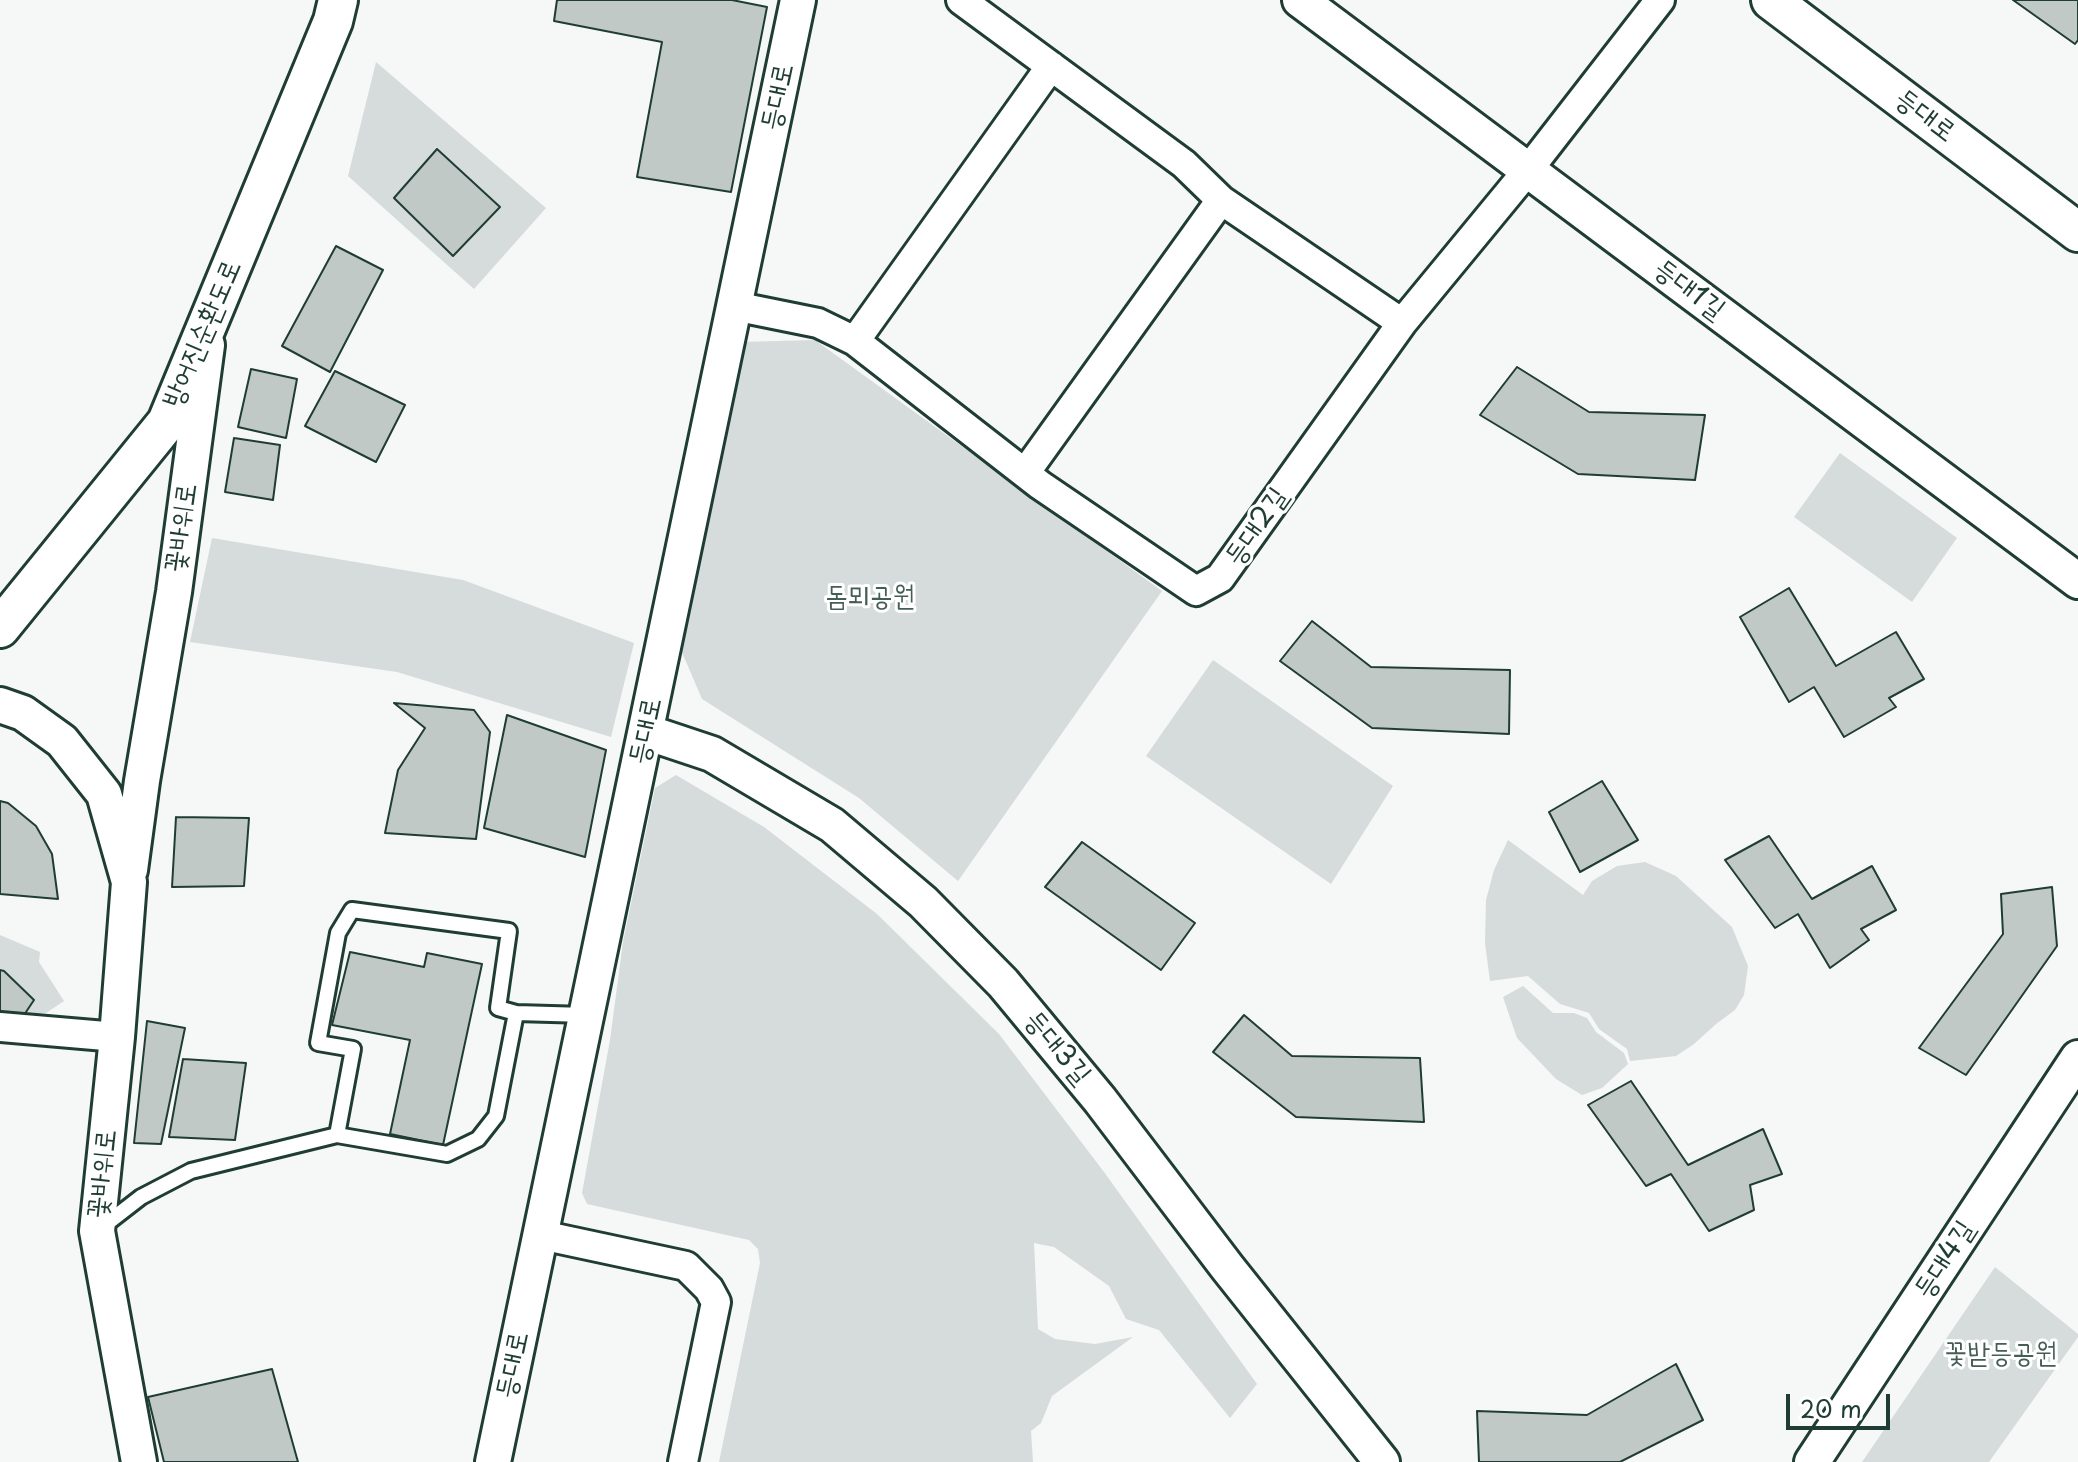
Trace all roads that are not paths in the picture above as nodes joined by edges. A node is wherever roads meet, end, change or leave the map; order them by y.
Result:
1 (338, 0) edge
2 (798, 0) edge
3 (961, 0) edge
4 (1300, 0) edge
5 (1660, 0) edge
6 (1771, 0) edge
7 (1051, 66) junction
8 (1528, 170) junction
9 (1221, 200) junction
10 (2078, 232) edge
11 (734, 306) junction
12 (211, 316) junction
13 (1402, 323) junction
14 (855, 341) junction
15 (1025, 473) junction
16 (2078, 581) edge
17 (0, 628) edge
18 (0, 705) edge
19 (646, 732) junction
20 (129, 882) junction
21 (516, 1013) junction
22 (586, 1015) junction
23 (0, 1027) edge
24 (117, 1037) junction
25 (2078, 1058) edge
26 (337, 1135) junction
27 (97, 1231) junction
28 (541, 1235) junction
29 (139, 1462) edge
30 (493, 1462) edge
31 (683, 1462) edge
32 (1382, 1462) edge
33 (1812, 1462) edge

1 - 12 main road, 방어진순환도로
2 - 11 street, 등대로
3 - 7 street
4 - 8 street, 등대1길
5 - 8 street, 등대2길
6 - 10 main road, 등대로
7 - 9 street
7 - 14 street
8 - 13 street, 등대2길
8 - 16 street, 등대1길
9 - 13 street
9 - 15 street
11 - 14 street, 등대2길
11 - 19 street, 등대로
12 - 17 main road, 방어진순환도로
12 - 20 street, 꽃바위로
13 - 15 street, 등대2길
14 - 15 street, 등대2길
18 - 20 street, 꽃바위로
19 - 22 street, 등대로
19 - 32 street, 등대3길
20 - 24 street, 꽃바위로
21 - 22 lane
21 - 26 lane
21 - 26 lane
22 - 28 street, 등대로
23 - 24 street
24 - 27 street, 꽃바위로
25 - 33 street, 등대4길
26 - 27 lane
27 - 29 street, 꽃바위로
28 - 30 street, 등대로
28 - 31 street

